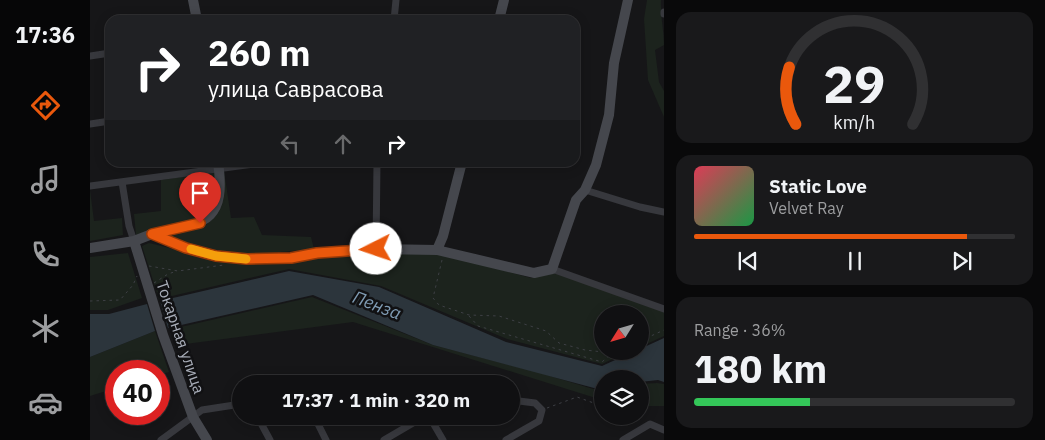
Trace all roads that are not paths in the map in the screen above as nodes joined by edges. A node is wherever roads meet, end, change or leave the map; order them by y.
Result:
1 (193, 0) edge
2 (396, 0) edge
3 (504, 0) edge
4 (628, 0) edge
5 (196, 15) edge
6 (394, 15) edge
7 (500, 15) edge
8 (105, 54) edge
9 (90, 56) edge
10 (105, 122) edge
11 (90, 124) edge
12 (212, 167) edge
13 (218, 167) edge
14 (377, 167) edge
15 (461, 167) edge
16 (122, 182) junction
17 (90, 186) edge
18 (585, 190) junction
19 (664, 212) edge
20 (152, 234) junction
21 (134, 241) junction
22 (90, 248) edge
23 (376, 249) junction
24 (440, 251) junction
25 (552, 269) junction
26 (664, 309) edge
27 (520, 401) edge
28 (232, 405) edge
29 (193, 416) junction
30 (262, 425) edge
31 (318, 425) edge
32 (410, 425) edge
33 (434, 425) edge
34 (664, 430) edge
35 (161, 440) edge
36 (207, 440) edge
37 (270, 440) edge
38 (326, 440) edge
39 (384, 440) edge
40 (443, 440) edge
41 (506, 440) edge
42 (623, 440) edge

1 - 5 street
2 - 6 street
3 - 7 street
4 - 18 street
8 - 9 street
10 - 11 street
12 - 16 street
13 - 20 street
14 - 23 street
15 - 24 street
16 - 17 street
16 - 21 street
18 - 19 street
18 - 25 street
20 - 21 street
20 - 23 street
21 - 22 street
21 - 29 street, Токарная улица
23 - 24 street
24 - 25 street
25 - 26 street
27 - 41 street
28 - 29 street
29 - 35 street
29 - 36 street, Токарная улица
30 - 37 street
31 - 38 street
32 - 39 street
33 - 40 street
34 - 42 street

